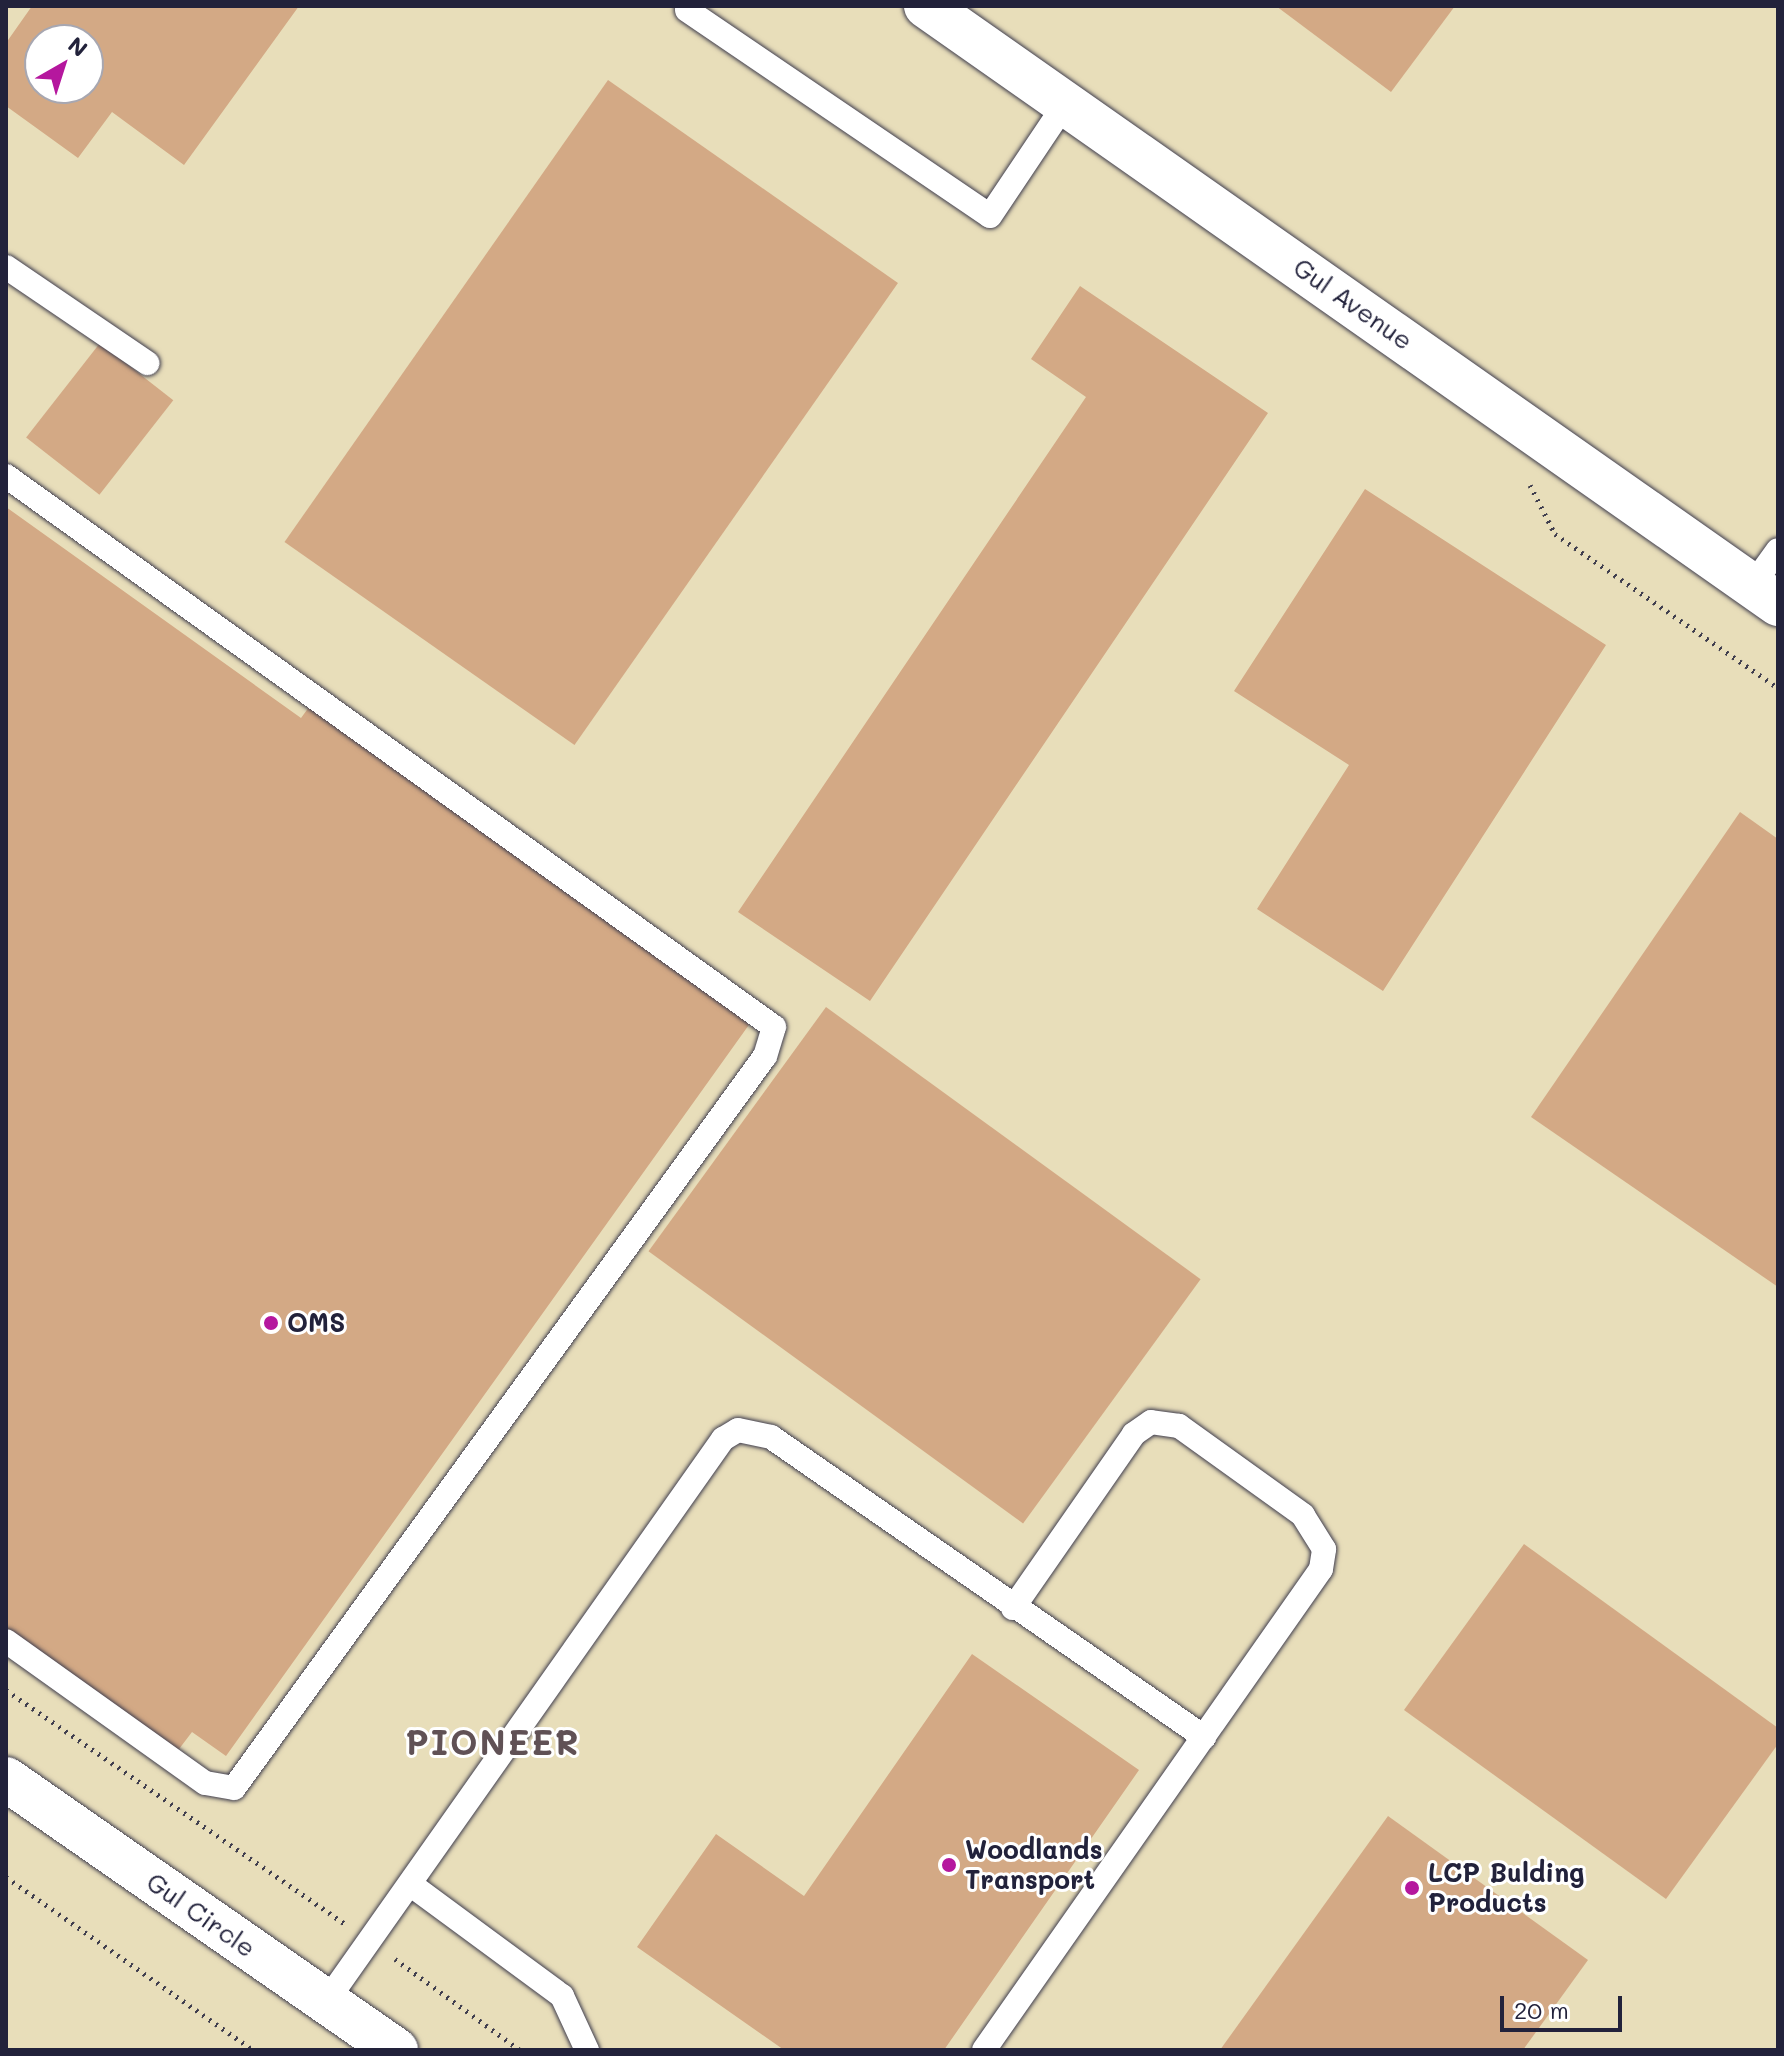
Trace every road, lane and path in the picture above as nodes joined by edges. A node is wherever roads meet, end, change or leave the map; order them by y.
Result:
1 (926, 6) edge
2 (687, 10) dead end
3 (1065, 104) junction
4 (6, 267) edge
5 (147, 363) dead end
6 (1524, 472) dead end
7 (6, 476) edge
8 (1778, 550) edge
9 (1765, 595) edge
10 (1778, 688) edge
11 (1013, 1608) junction
12 (6, 1641) edge
13 (6, 1690) edge
14 (1204, 1737) junction
15 (6, 1779) edge
16 (6, 1877) edge
17 (410, 1884) junction
18 (369, 1941) junction
19 (326, 2002) junction
20 (253, 2050) edge
21 (396, 2050) edge
22 (520, 2050) edge
23 (587, 2050) edge
24 (984, 2050) edge

1 - 3 street, Gul Avenue
2 - 3 lane
3 - 9 street, Gul Avenue
4 - 5 lane
6 - 10 path
7 - 12 lane
8 - 9 lane
11 - 14 lane
11 - 14 lane
11 - 17 lane
13 - 18 path
14 - 24 lane
15 - 19 street, Gul Circle
16 - 20 path
17 - 18 lane
17 - 23 lane
18 - 19 lane
18 - 22 path
19 - 21 street, Gul Circle

